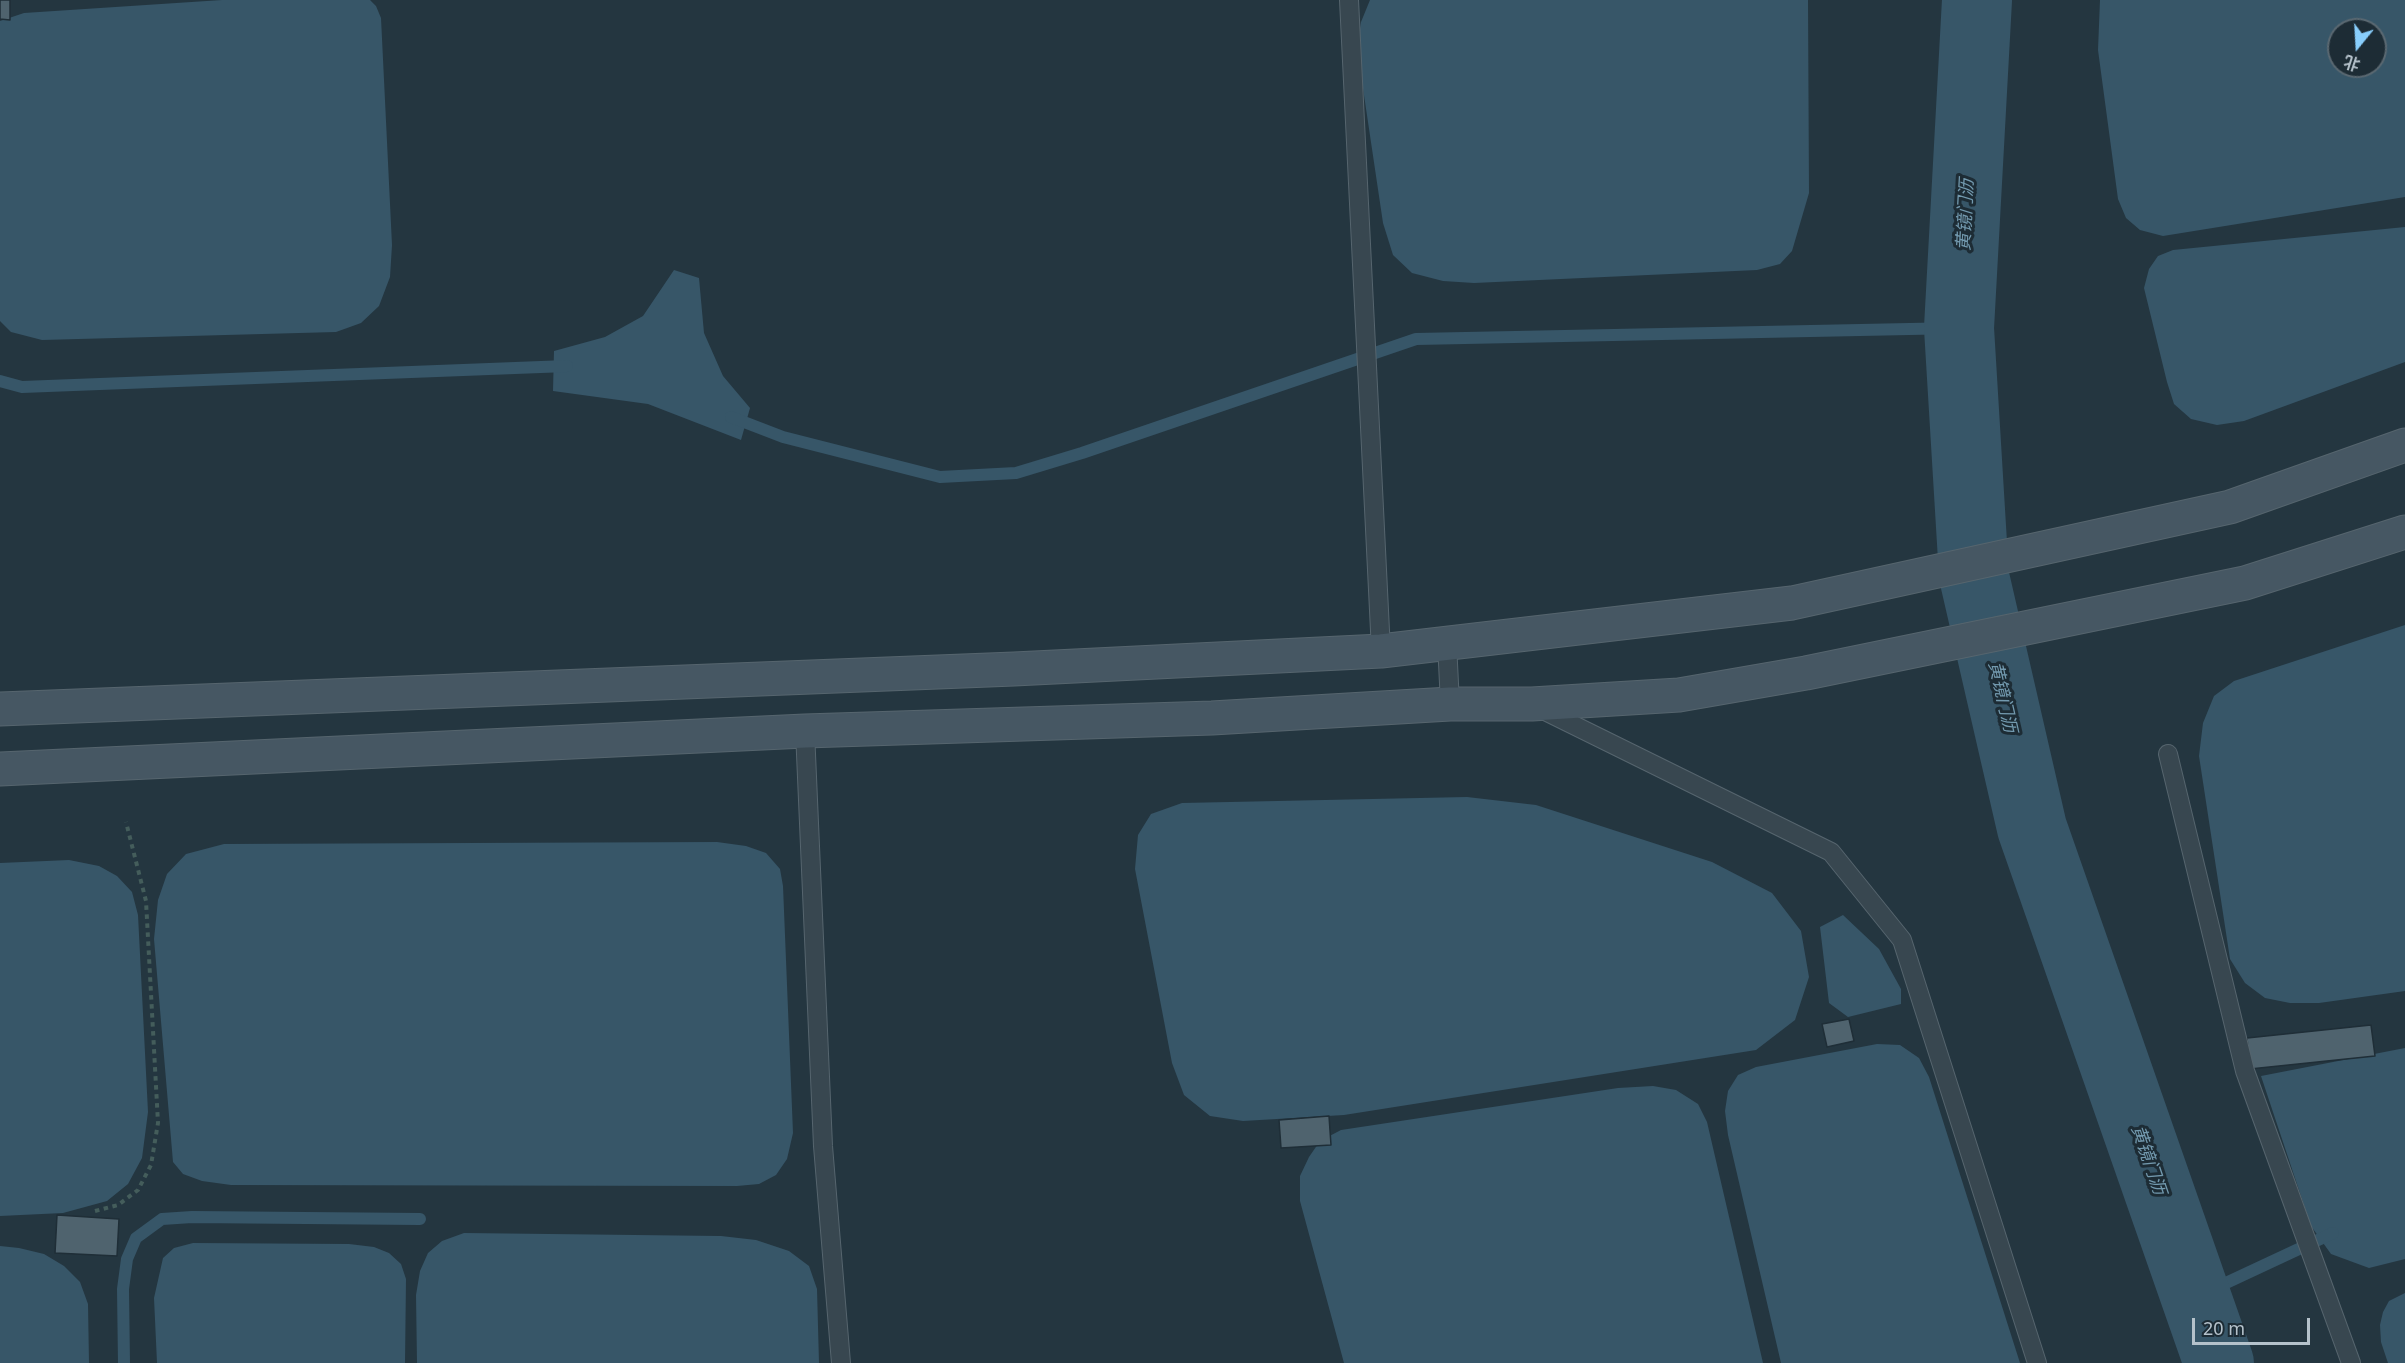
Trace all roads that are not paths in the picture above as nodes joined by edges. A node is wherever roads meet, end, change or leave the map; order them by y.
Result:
1 (1349, 0) edge
2 (2405, 446) edge
3 (2405, 532) edge
4 (1447, 643) junction
5 (1381, 651) junction
6 (1532, 704) junction
7 (1450, 705) junction
8 (0, 709) edge
9 (805, 731) junction
10 (2168, 754) dead end
11 (0, 769) edge
12 (842, 1363) edge
13 (2037, 1363) edge
14 (2351, 1363) edge

1 - 5 lane
2 - 4 main road
3 - 6 main road
4 - 5 main road
4 - 7 lane
5 - 8 main road
6 - 7 main road
6 - 13 lane
7 - 9 main road
9 - 11 main road
9 - 12 lane
10 - 14 lane

